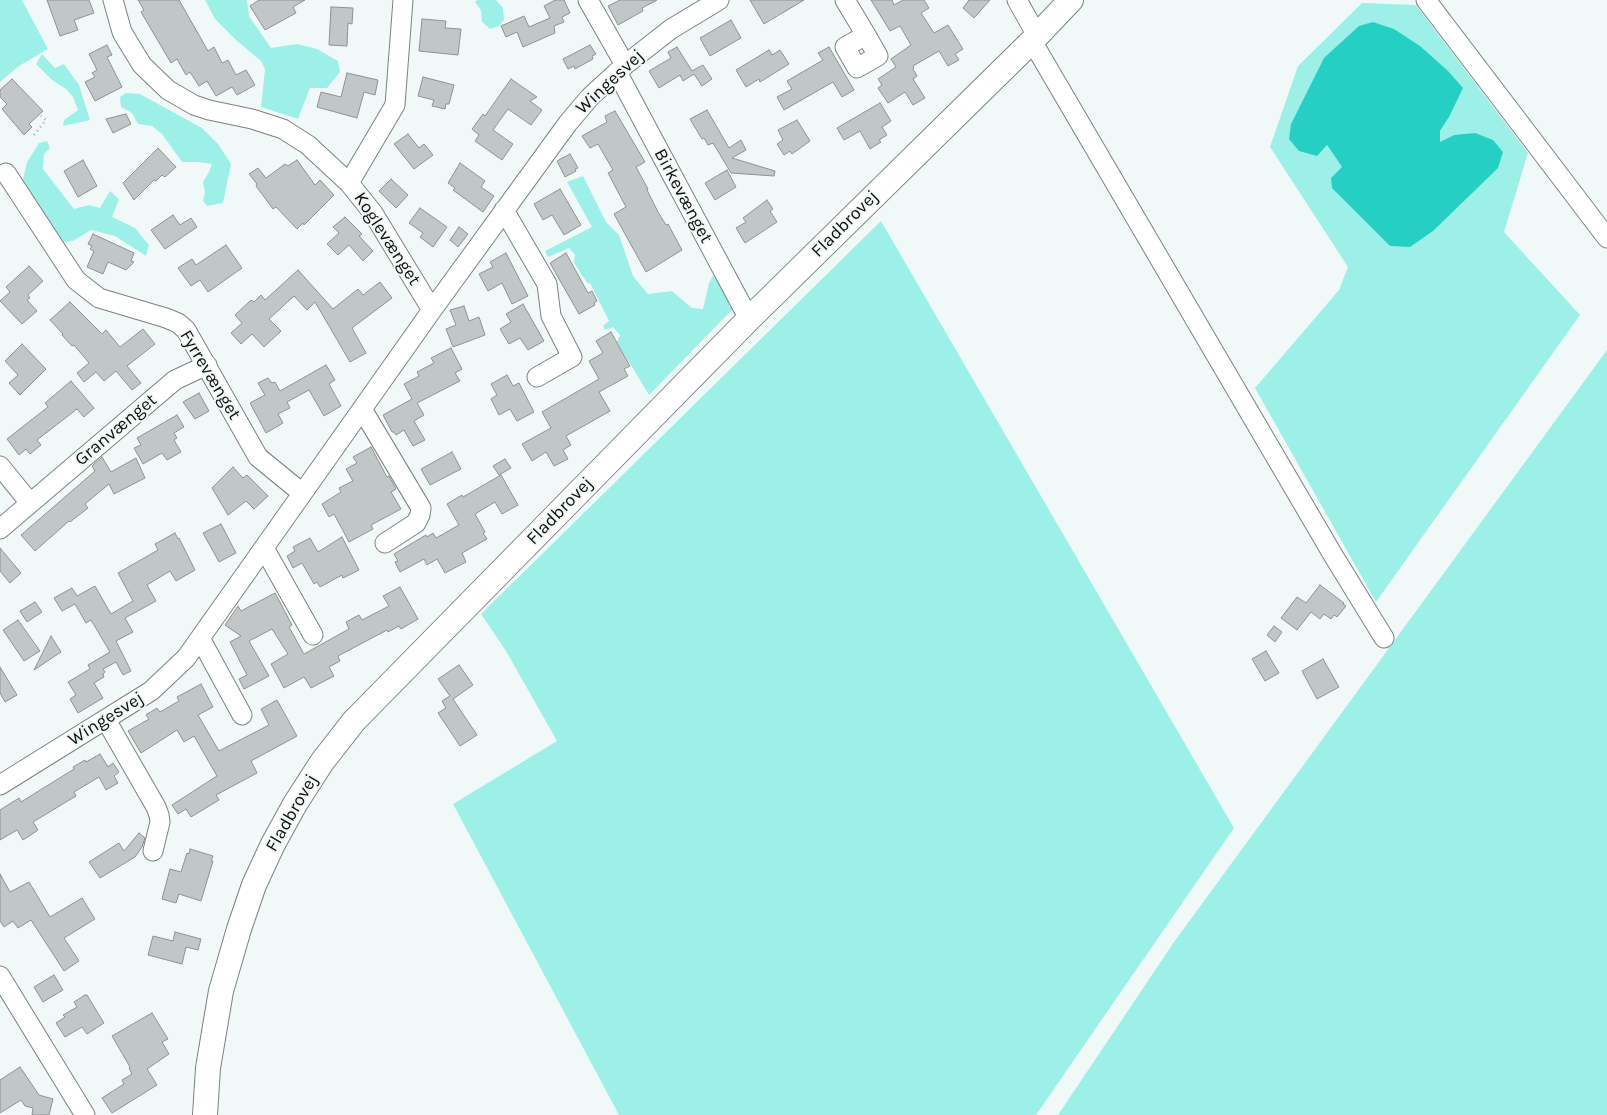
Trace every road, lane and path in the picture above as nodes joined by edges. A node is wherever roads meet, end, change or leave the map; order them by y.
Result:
1 (113, 0) edge
2 (403, 0) edge
3 (588, 0) edge
4 (719, 0) edge
5 (845, 0) edge
6 (1017, 0) edge
7 (1070, 0) edge
8 (1426, 0) edge
9 (866, 35) dead end
10 (1034, 37) junction
11 (621, 69) junction
12 (41, 116) dead end
13 (34, 135) dead end
14 (6, 173) dead end
15 (349, 183) junction
16 (504, 210) junction
17 (1607, 238) edge
18 (432, 310) junction
19 (749, 319) junction
20 (207, 365) junction
21 (537, 377) dead end
22 (362, 409) junction
23 (0, 466) edge
24 (302, 493) junction
25 (30, 503) junction
26 (0, 529) edge
27 (385, 543) dead end
28 (264, 548) junction
29 (313, 635) dead end
30 (200, 638) junction
31 (1384, 638) dead end
32 (242, 715) dead end
33 (106, 720) junction
34 (0, 785) edge
35 (153, 851) dead end
36 (0, 976) edge
37 (85, 1115) edge
38 (205, 1115) edge

1 - 15 street, Koglevænget
2 - 15 street
3 - 11 street, Birkevænget
4 - 11 street, Wingesvej
5 - 9 street
6 - 10 street
7 - 10 main road, Fladbrovej
8 - 17 street
10 - 19 main road, Fladbrovej
10 - 31 street
11 - 16 street, Wingesvej
11 - 19 street, Birkevænget
12 - 13 path
14 - 20 street, Fyrrevænget
15 - 18 street, Koglevænget
16 - 18 street, Wingesvej
16 - 21 street
18 - 22 street, Wingesvej
19 - 38 main road, Fladbrovej
20 - 24 street, Fyrrevænget
20 - 25 street, Granvænget
22 - 24 street, Wingesvej
22 - 27 street
23 - 25 street
24 - 28 street, Wingesvej
25 - 26 street, Granvænget
28 - 29 street
28 - 30 street, Wingesvej
30 - 32 street
30 - 33 street, Wingesvej
33 - 34 street, Wingesvej
33 - 35 street
36 - 37 street

